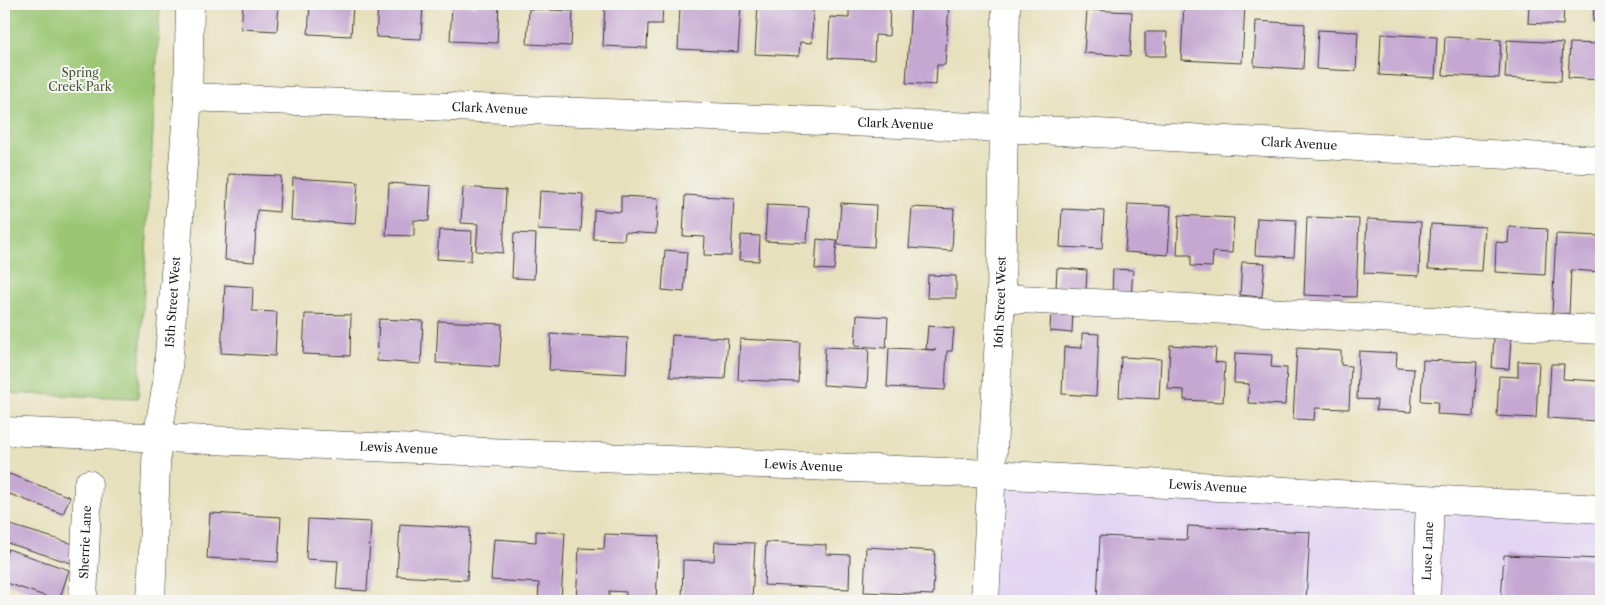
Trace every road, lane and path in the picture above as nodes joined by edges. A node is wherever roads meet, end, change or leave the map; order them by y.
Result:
1 (190, 4) edge
2 (1006, 4) edge
3 (188, 97) junction
4 (1003, 128) junction
5 (1601, 160) edge
6 (1002, 298) junction
7 (1601, 330) edge
8 (4, 431) edge
9 (157, 439) junction
10 (991, 474) junction
11 (88, 484) dead end
12 (1430, 501) junction
13 (1601, 510) edge
14 (83, 601) edge
15 (151, 601) edge
16 (985, 601) edge
17 (1426, 601) edge

1 - 3 street, 15th Street West
2 - 4 street, 16th Street West
3 - 4 street, Clark Avenue
3 - 9 street, 15th Street West
4 - 5 street, Clark Avenue
4 - 6 street, 16th Street West
6 - 7 street
6 - 10 street, 16th Street West
8 - 9 street, Lewis Avenue
9 - 10 street, Lewis Avenue
9 - 15 street, 15th Street West
10 - 12 street, Lewis Avenue
10 - 16 street, 16th Street West
11 - 14 street, Sherrie Lane
12 - 13 street, Lewis Avenue
12 - 17 street, Luse Lane

